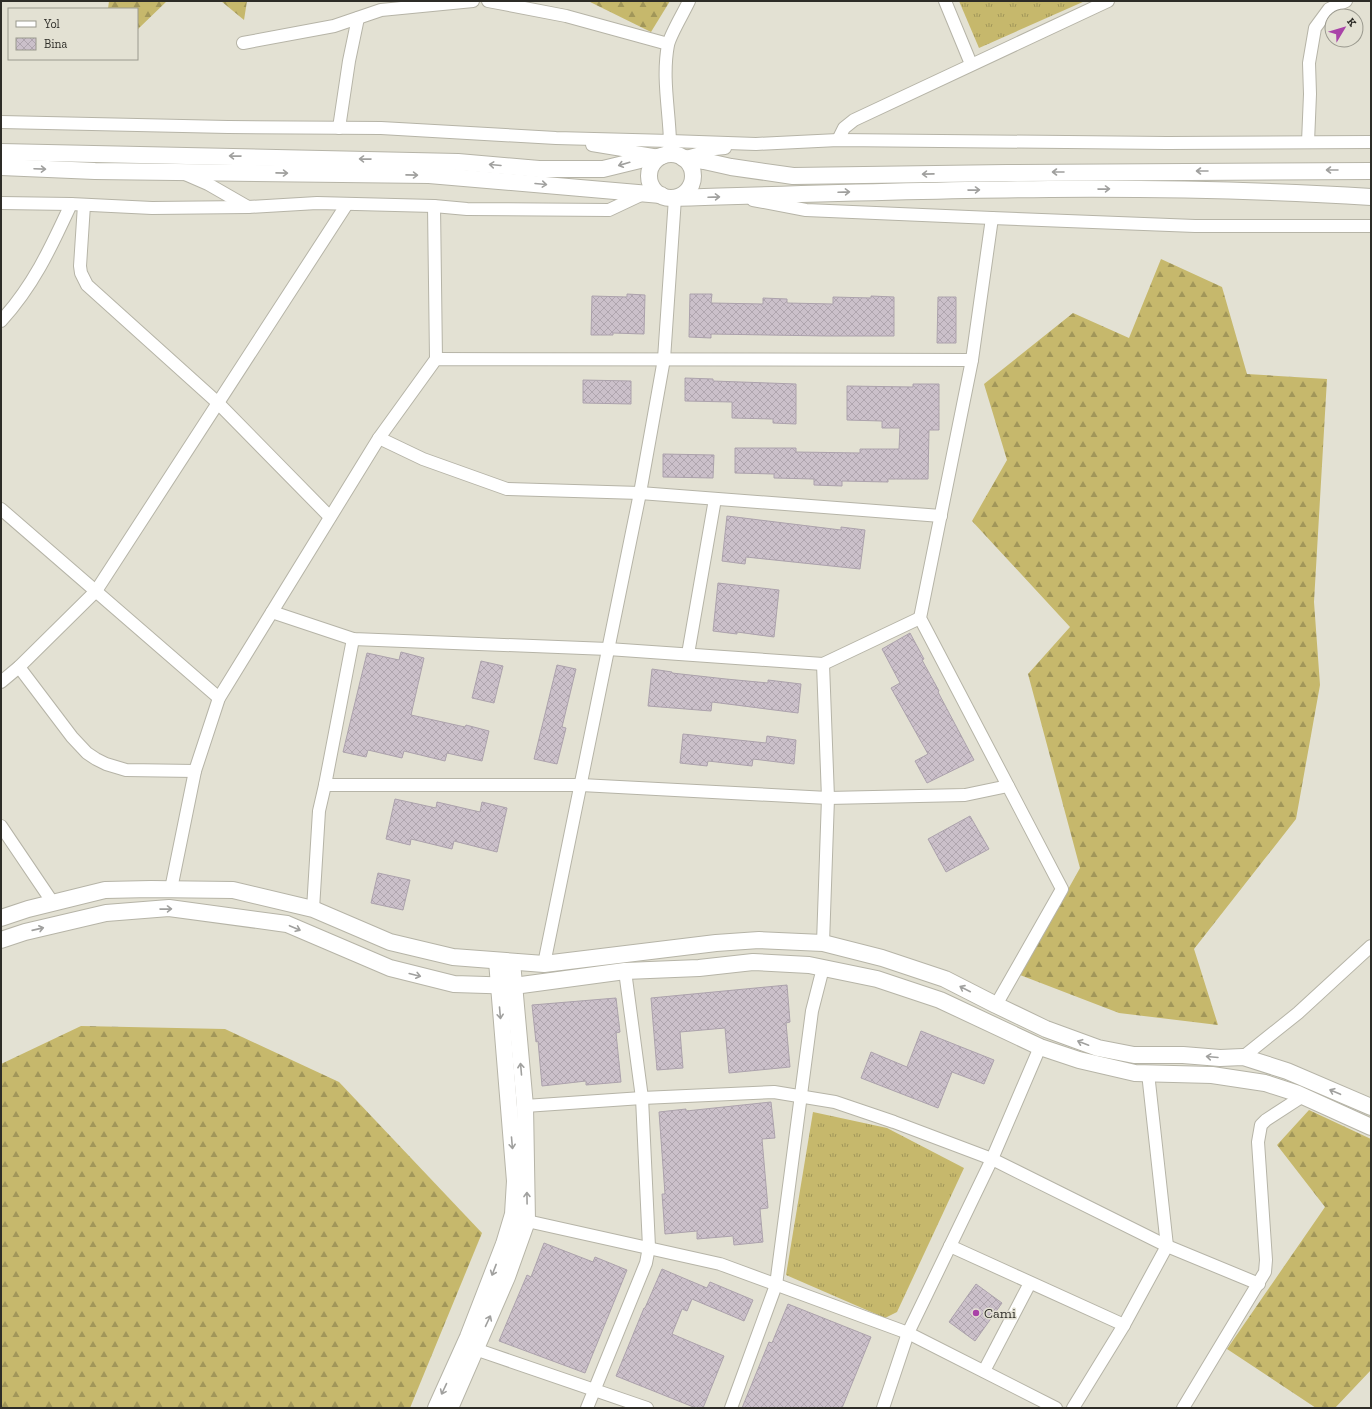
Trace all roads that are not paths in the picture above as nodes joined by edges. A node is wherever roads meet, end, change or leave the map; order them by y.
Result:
1 (473, 1) edge
2 (488, 1) edge
3 (689, 1) edge
4 (946, 1) edge
5 (1108, 1) edge
6 (1346, 1) edge
7 (358, 18) junction
8 (243, 43) dead end
9 (668, 44) junction
10 (972, 64) junction
11 (1, 122) edge
12 (339, 128) junction
13 (556, 138) junction
14 (838, 140) junction
15 (1308, 142) junction
16 (1371, 142) edge
17 (756, 144) junction
18 (1, 152) edge
19 (671, 152) junction
20 (1, 168) edge
21 (1371, 171) edge
22 (182, 172) junction
23 (643, 194) junction
24 (732, 196) junction
25 (1371, 196) edge
26 (668, 197) junction
27 (1, 203) edge
28 (71, 204) junction
29 (347, 204) junction
30 (84, 205) junction
31 (434, 206) junction
32 (248, 207) junction
33 (992, 218) junction
34 (1371, 226) edge
35 (1, 321) edge
36 (436, 359) junction
37 (664, 359) junction
38 (972, 360) junction
39 (218, 403) junction
40 (379, 438) junction
41 (640, 493) junction
42 (715, 499) junction
43 (1, 509) edge
44 (941, 516) junction
45 (330, 517) junction
46 (96, 591) junction
47 (272, 612) junction
48 (920, 618) junction
49 (353, 639) junction
50 (608, 650) junction
51 (688, 654) junction
52 (823, 664) junction
53 (19, 667) junction
54 (1, 682) edge
55 (219, 698) junction
56 (195, 771) junction
57 (325, 785) junction
58 (581, 785) junction
59 (1008, 786) junction
60 (828, 798) junction
61 (1, 826) edge
62 (171, 889) junction
63 (53, 903) junction
64 (313, 909) junction
65 (1, 918) edge
66 (1, 940) edge
67 (823, 943) junction
68 (1371, 946) edge
69 (504, 961) junction
70 (544, 964) junction
71 (824, 968) junction
72 (625, 971) junction
73 (498, 986) junction
74 (514, 986) junction
75 (996, 1005) junction
76 (1040, 1048) junction
77 (1243, 1057) junction
78 (1148, 1073) junction
79 (801, 1096) junction
80 (1303, 1096) junction
81 (642, 1098) junction
82 (525, 1106) junction
83 (1371, 1107) edge
84 (1371, 1127) edge
85 (992, 1159) junction
86 (527, 1221) junction
87 (950, 1246) junction
88 (1167, 1246) junction
89 (649, 1247) junction
90 (1030, 1282) junction
91 (1259, 1284) junction
92 (776, 1285) junction
93 (1124, 1325) junction
94 (908, 1334) junction
95 (475, 1349) junction
96 (984, 1371) junction
97 (595, 1390) junction
98 (436, 1408) edge
99 (450, 1408) edge
100 (587, 1408) edge
101 (647, 1408) edge
102 (732, 1408) edge
103 (883, 1408) edge
104 (1056, 1408) edge
105 (1073, 1408) edge
106 (1183, 1408) edge

1 - 7 street
2 - 9 street
3 - 9 street
4 - 10 street
5 - 10 street
6 - 15 street
7 - 8 street
7 - 12 street
9 - 19 street
10 - 14 street
11 - 12 street
12 - 13 street
13 - 19 street
13 - 19 street
14 - 15 street
14 - 17 street
15 - 16 street
17 - 19 street
17 - 19 street
19 -> 18 street
21 -> 19 street
19 - 26 street
19 - 26 street
20 -> 22 street
22 -> 23 street
22 - 32 street
23 - 26 street
23 - 31 street
24 -> 25 street
26 -> 24 street
24 - 33 street
26 - 37 street
27 - 28 street
28 - 30 street
28 - 35 street
29 - 31 street
29 - 32 street
29 - 39 street
30 - 32 street
30 - 39 street
31 - 36 street
33 - 34 street
33 - 38 street
36 - 37 street
36 - 40 street
37 - 38 street
37 - 41 street
38 - 44 street
39 - 45 street
39 - 46 street
40 - 41 street
40 - 45 street
41 - 42 street
41 - 50 street
42 - 44 street
42 - 51 street
43 - 46 street
44 - 48 street
45 - 47 street
46 - 53 street
46 - 55 street
47 - 49 street
47 - 55 street
48 - 52 street
48 - 59 street
49 - 50 street
49 - 57 street
50 - 51 street
50 - 58 street
51 - 52 street
52 - 60 street
53 - 54 street
53 - 56 street
55 - 56 street
56 - 62 street
57 - 58 street
57 - 64 street
58 - 60 street
58 - 70 street
59 - 60 street
59 - 75 street
60 - 67 street
61 - 63 street
62 - 63 street
62 - 64 street
63 - 65 street
64 - 69 street
66 -> 73 street
67 - 70 street
75 -> 67 street
68 - 77 street
69 - 70 street
69 - 73 street
69 - 74 street
71 - 72 street
71 - 76 street
71 - 79 street
72 - 74 street
72 - 81 street
73 - 74 street
73 -> 98 street
82 -> 74 street
77 -> 75 street
76 - 78 street
76 - 85 street
83 -> 77 street
78 - 80 street
78 - 88 street
79 - 81 street
79 - 85 street
79 - 92 street
80 - 84 street
80 - 91 street
81 - 82 street
81 - 89 street
86 -> 82 street
85 - 87 street
85 - 88 street
86 - 89 street
95 -> 86 street
87 - 90 street
87 - 94 street
88 - 91 street
88 - 93 street
89 - 92 street
89 - 97 street
90 - 93 street
90 - 96 street
91 - 106 street
92 - 94 street
92 - 102 street
93 - 105 street
94 - 96 street
94 - 103 street
95 - 97 street
95 - 99 street
96 - 104 street
97 - 100 street
97 - 101 street

